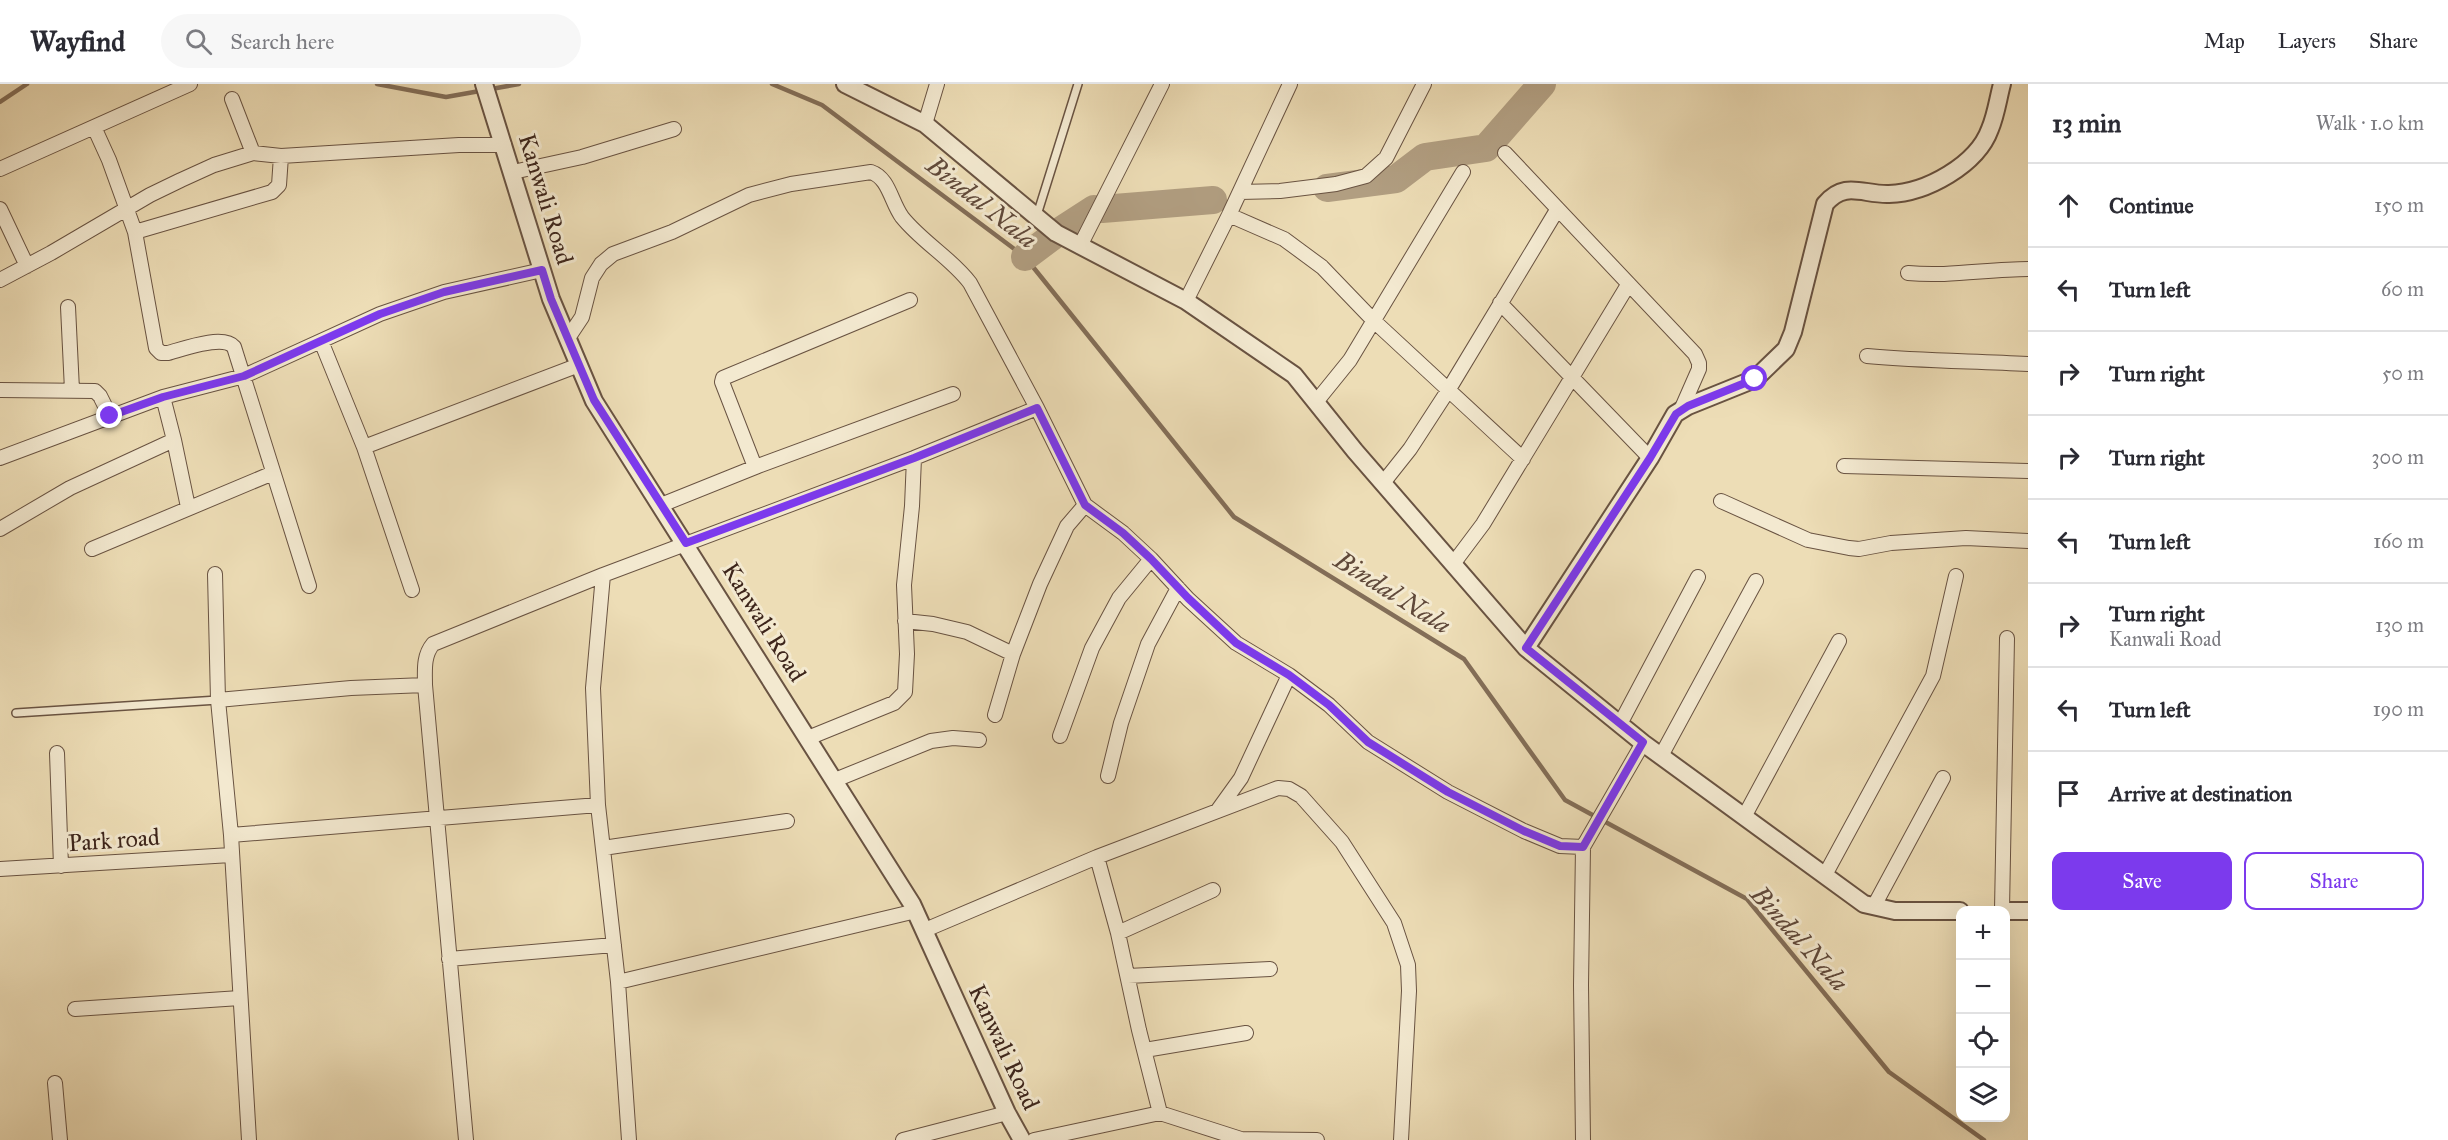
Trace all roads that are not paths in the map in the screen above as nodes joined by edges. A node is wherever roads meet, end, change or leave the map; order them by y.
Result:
1 (190, 84) edge
2 (484, 84) edge
3 (845, 84) edge
4 (937, 84) edge
5 (1078, 84) edge
6 (1162, 84) edge
7 (1290, 84) edge
8 (1424, 84) edge
9 (2002, 84) edge
10 (232, 99) dead end
11 (925, 124) junction
12 (94, 127) junction
13 (674, 129) dead end
14 (504, 145) junction
15 (253, 153) junction
16 (1505, 153) dead end
17 (281, 156) junction
18 (0, 169) edge
19 (513, 172) junction
20 (1463, 172) dead end
21 (1240, 192) junction
22 (128, 208) junction
23 (0, 209) edge
24 (1557, 210) junction
25 (1229, 215) junction
26 (1036, 217) junction
27 (135, 232) junction
28 (1080, 246) junction
29 (27, 266) junction
30 (2028, 269) edge
31 (542, 270) junction
32 (1908, 273) dead end
33 (0, 280) edge
34 (1628, 285) junction
35 (910, 300) dead end
36 (1185, 302) junction
37 (1500, 303) junction
38 (69, 307) dead end
39 (1374, 321) junction
40 (568, 338) junction
41 (321, 341) junction
42 (1867, 356) dead end
43 (2028, 364) edge
44 (579, 365) junction
45 (244, 376) junction
46 (1573, 379) junction
47 (1449, 389) junction
48 (0, 390) edge
49 (72, 390) junction
50 (953, 394) dead end
51 (163, 397) junction
52 (1316, 402) junction
53 (1037, 408) junction
54 (1681, 410) junction
55 (110, 416) junction
56 (174, 440) junction
57 (364, 447) junction
58 (0, 458) edge
59 (914, 458) junction
60 (1650, 458) junction
61 (1523, 459) junction
62 (1844, 466) dead end
63 (754, 467) junction
64 (2028, 471) edge
65 (273, 473) junction
66 (1383, 483) junction
67 (1721, 501) dead end
68 (661, 505) junction
69 (1085, 505) junction
70 (189, 507) junction
71 (0, 529) edge
72 (2028, 541) edge
73 (686, 543) junction
74 (92, 549) dead end
75 (1151, 559) junction
76 (1453, 564) junction
77 (215, 574) dead end
78 (603, 575) junction
79 (1956, 576) dead end
80 (1698, 577) dead end
81 (1756, 581) dead end
82 (309, 586) dead end
83 (1178, 588) junction
84 (412, 590) dead end
85 (905, 621) junction
86 (2007, 638) dead end
87 (1839, 641) dead end
88 (1526, 648) junction
89 (1014, 654) junction
90 (1289, 675) junction
91 (425, 685) junction
92 (218, 700) junction
93 (16, 713) dead end
94 (995, 715) dead end
95 (1620, 724) junction
96 (1060, 736) dead end
97 (808, 738) junction
98 (979, 740) dead end
99 (1643, 742) junction
100 (57, 753) dead end
101 (1661, 756) junction
102 (1108, 776) dead end
103 (1943, 778) dead end
104 (835, 780) junction
105 (598, 805) junction
106 (1218, 810) junction
107 (1744, 817) junction
108 (436, 818) junction
109 (787, 821) dead end
110 (231, 836) junction
111 (1585, 844) junction
112 (603, 848) junction
113 (231, 855) junction
114 (1097, 857) junction
115 (61, 866) junction
116 (0, 869) edge
117 (1825, 875) junction
118 (1213, 890) dead end
119 (1874, 906) junction
120 (2004, 906) edge
121 (916, 911) junction
122 (1956, 911) edge
123 (2010, 911) edge
124 (2028, 911) edge
125 (925, 930) junction
126 (1118, 933) junction
127 (614, 945) junction
128 (449, 960) junction
129 (1270, 969) dead end
130 (1128, 976) junction
131 (618, 982) junction
132 (240, 998) junction
133 (75, 1009) dead end
134 (1246, 1033) dead end
135 (1145, 1050) junction
136 (55, 1083) dead end
137 (1007, 1113) junction
138 (1160, 1113) junction
139 (1300, 1139) edge
140 (60, 1140) edge
141 (249, 1140) edge
142 (466, 1140) edge
143 (629, 1140) edge
144 (903, 1140) edge
145 (1022, 1140) edge
146 (1034, 1140) edge
147 (1317, 1140) edge
148 (1401, 1140) edge
149 (1583, 1140) edge

1 - 12 street
2 - 14 street, Kanwali Road
3 - 11 street
4 - 11 street
5 - 26 lane
6 - 28 street
7 - 21 street
8 - 21 street
9 - 54 street
10 - 15 street
11 - 26 street
12 - 18 street
12 - 22 street
13 - 19 street
14 - 17 street
14 - 19 street, Kanwali Road
15 - 17 street
15 - 22 street
16 - 24 street
17 - 27 street
19 - 31 street, Kanwali Road
20 - 39 street
21 - 25 street
22 - 27 street
22 - 29 street
23 - 29 street
24 - 34 street
24 - 37 street
25 - 36 street
25 - 39 street
26 - 28 street
27 - 45 street
28 - 36 street
29 - 33 street
30 - 32 street
31 - 40 street, Kanwali Road
31 - 41 street
34 - 46 street
34 - 54 street
35 - 63 street
36 - 52 street
37 - 46 street
37 - 47 street
38 - 49 street
39 - 47 street
39 - 52 street
40 - 44 street, Kanwali Road
40 - 53 street
41 - 45 street
41 - 57 street
42 - 43 street
44 - 57 street
44 - 68 street, Kanwali Road
45 - 51 street
45 - 65 street
46 - 60 street
46 - 61 street
47 - 61 street
47 - 66 street
48 - 49 street
49 - 55 street
50 - 63 street
51 - 55 street
51 - 56 street
52 - 66 street
53 - 59 street
53 - 69 street
54 - 60 street
55 - 58 street
56 - 70 street
56 - 71 street
57 - 84 street
59 - 73 street
59 - 85 street
60 - 88 street
61 - 76 street
62 - 64 street
63 - 68 street
65 - 70 street
65 - 82 street
66 - 76 street
67 - 72 street
68 - 73 street, Kanwali Road
69 - 75 street
69 - 89 street
70 - 74 street
73 - 78 street
73 - 97 street, Kanwali Road
75 - 83 street
75 - 96 street
76 - 88 street
77 - 92 street
78 - 91 street
78 - 105 street
79 - 117 street
80 - 95 street
81 - 101 street
83 - 90 street
83 - 102 street
85 - 89 street
85 - 97 street
86 - 120 street
87 - 107 street
88 - 95 street
89 - 94 street
90 - 106 street
90 - 111 street
91 - 92 street
91 - 108 street
92 - 93 lane
92 - 110 street
95 - 99 street
97 - 104 street, Kanwali Road
98 - 104 street
99 - 101 street
99 - 111 street
100 - 115 street
101 - 107 street
103 - 119 street
104 - 121 street, Kanwali Road
105 - 108 street
105 - 112 street
106 - 114 street
106 - 148 street
107 - 117 street
108 - 110 street
108 - 128 street
109 - 112 street
110 - 113 street
111 - 149 street
112 - 127 street
113 - 115 street, Park road
113 - 132 street
114 - 125 street
114 - 126 street
115 - 116 street, Park road
117 - 119 street
118 - 126 street
119 - 122 street
121 - 125 street, Kanwali Road
121 - 131 street
123 - 124 street
125 - 137 street, Kanwali Road
126 - 130 street
127 - 128 street
127 - 131 street
128 - 142 street
129 - 130 street
130 - 135 street
131 - 143 street
132 - 133 street
132 - 141 street
134 - 135 street
135 - 138 street
136 - 140 street
137 - 144 street
137 - 145 street, Kanwali Road
138 - 139 street
138 - 146 street
139 - 147 street

